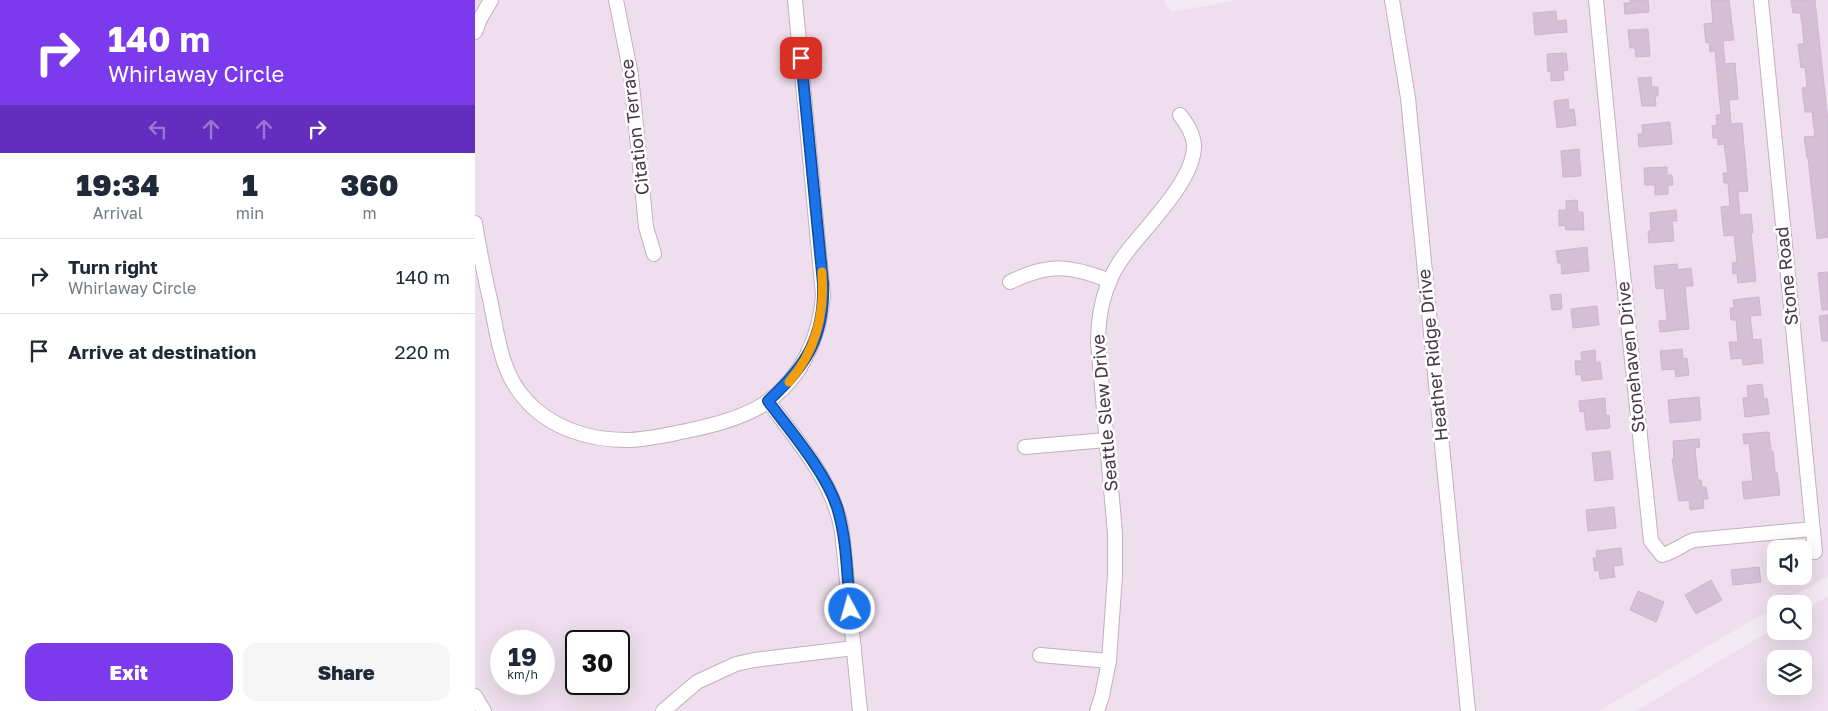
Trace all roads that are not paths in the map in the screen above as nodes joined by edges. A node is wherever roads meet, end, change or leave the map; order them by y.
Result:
1 (491, 0) edge
2 (616, 0) edge
3 (795, 0) edge
4 (1392, 0) edge
5 (1597, 0) edge
6 (1761, 0) edge
7 (475, 32) edge
8 (1180, 114) dead end
9 (475, 223) edge
10 (654, 254) dead end
11 (1110, 281) junction
12 (1010, 282) dead end
13 (768, 401) junction
14 (1106, 440) junction
15 (1025, 447) dead end
16 (1812, 529) junction
17 (1815, 552) dead end
18 (854, 648) junction
19 (1040, 655) dead end
20 (1109, 661) junction
21 (475, 696) edge
22 (484, 711) edge
23 (663, 711) edge
24 (860, 711) edge
25 (1097, 711) edge
26 (1469, 711) edge

1 - 7 street
2 - 10 street, Citation Terrace
3 - 13 street
4 - 26 street, Heather Ridge Drive
5 - 16 street, Stonehaven Drive
6 - 16 street, Stone Road
8 - 11 street, Seattle Slew Drive
9 - 13 street
11 - 12 street
11 - 14 street, Seattle Slew Drive
13 - 18 street
14 - 15 street
14 - 20 street, Seattle Slew Drive
16 - 17 street, Stone Road
18 - 23 street
18 - 24 street
19 - 20 street
20 - 25 street, Seattle Slew Drive
21 - 22 street

